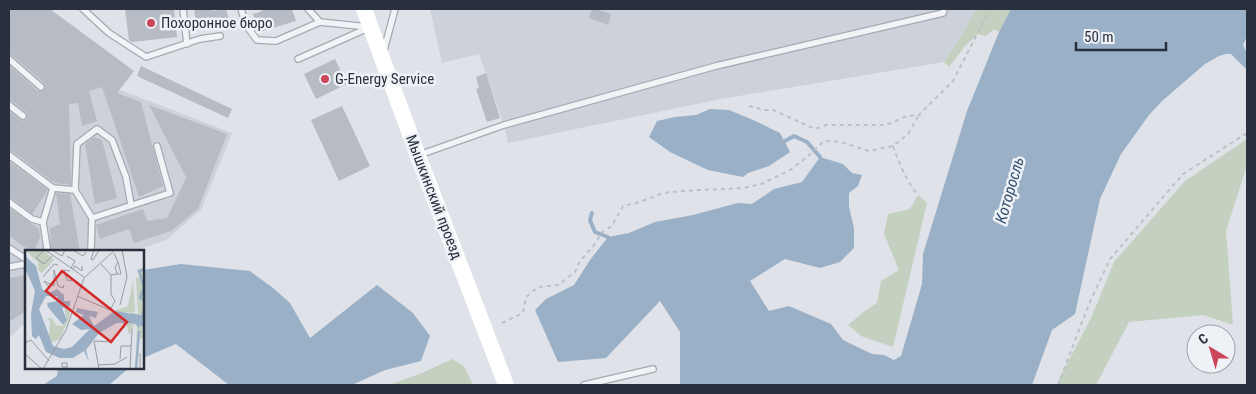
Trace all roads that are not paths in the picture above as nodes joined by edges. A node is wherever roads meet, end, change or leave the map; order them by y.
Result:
1 (83, 9) edge
2 (184, 9) edge
3 (241, 9) edge
4 (308, 9) edge
5 (364, 9) edge
6 (395, 9) edge
7 (944, 9) edge
8 (320, 22) junction
9 (370, 27) junction
10 (220, 36) dead end
11 (187, 44) junction
12 (9, 59) edge
13 (298, 59) dead end
14 (382, 59) junction
15 (41, 87) dead end
16 (9, 105) edge
17 (23, 116) dead end
18 (157, 146) dead end
19 (9, 155) edge
20 (418, 156) junction
21 (53, 188) junction
22 (75, 190) junction
23 (9, 202) edge
24 (131, 205) junction
25 (92, 218) junction
26 (43, 222) junction
27 (9, 248) edge
28 (91, 249) dead end
29 (46, 250) edge
30 (25, 258) edge
31 (25, 264) edge
32 (9, 267) edge
33 (653, 369) dead end
34 (506, 385) edge
35 (586, 385) edge

1 - 11 lane
2 - 11 lane
3 - 8 lane
4 - 8 lane
5 - 9 main road, Мышкинский проезд
6 - 14 lane
7 - 20 lane
8 - 9 lane
9 - 13 lane
9 - 14 main road, Мышкинский проезд
10 - 11 lane
12 - 15 lane
14 - 20 main road, Мышкинский проезд
16 - 17 lane
18 - 24 lane
19 - 21 lane
20 - 34 main road, Мышкинский проезд
21 - 22 lane
21 - 26 lane
22 - 24 lane
22 - 25 lane
23 - 26 lane
24 - 25 lane
25 - 28 lane
26 - 29 lane
27 - 30 lane
31 - 32 lane
33 - 35 lane

